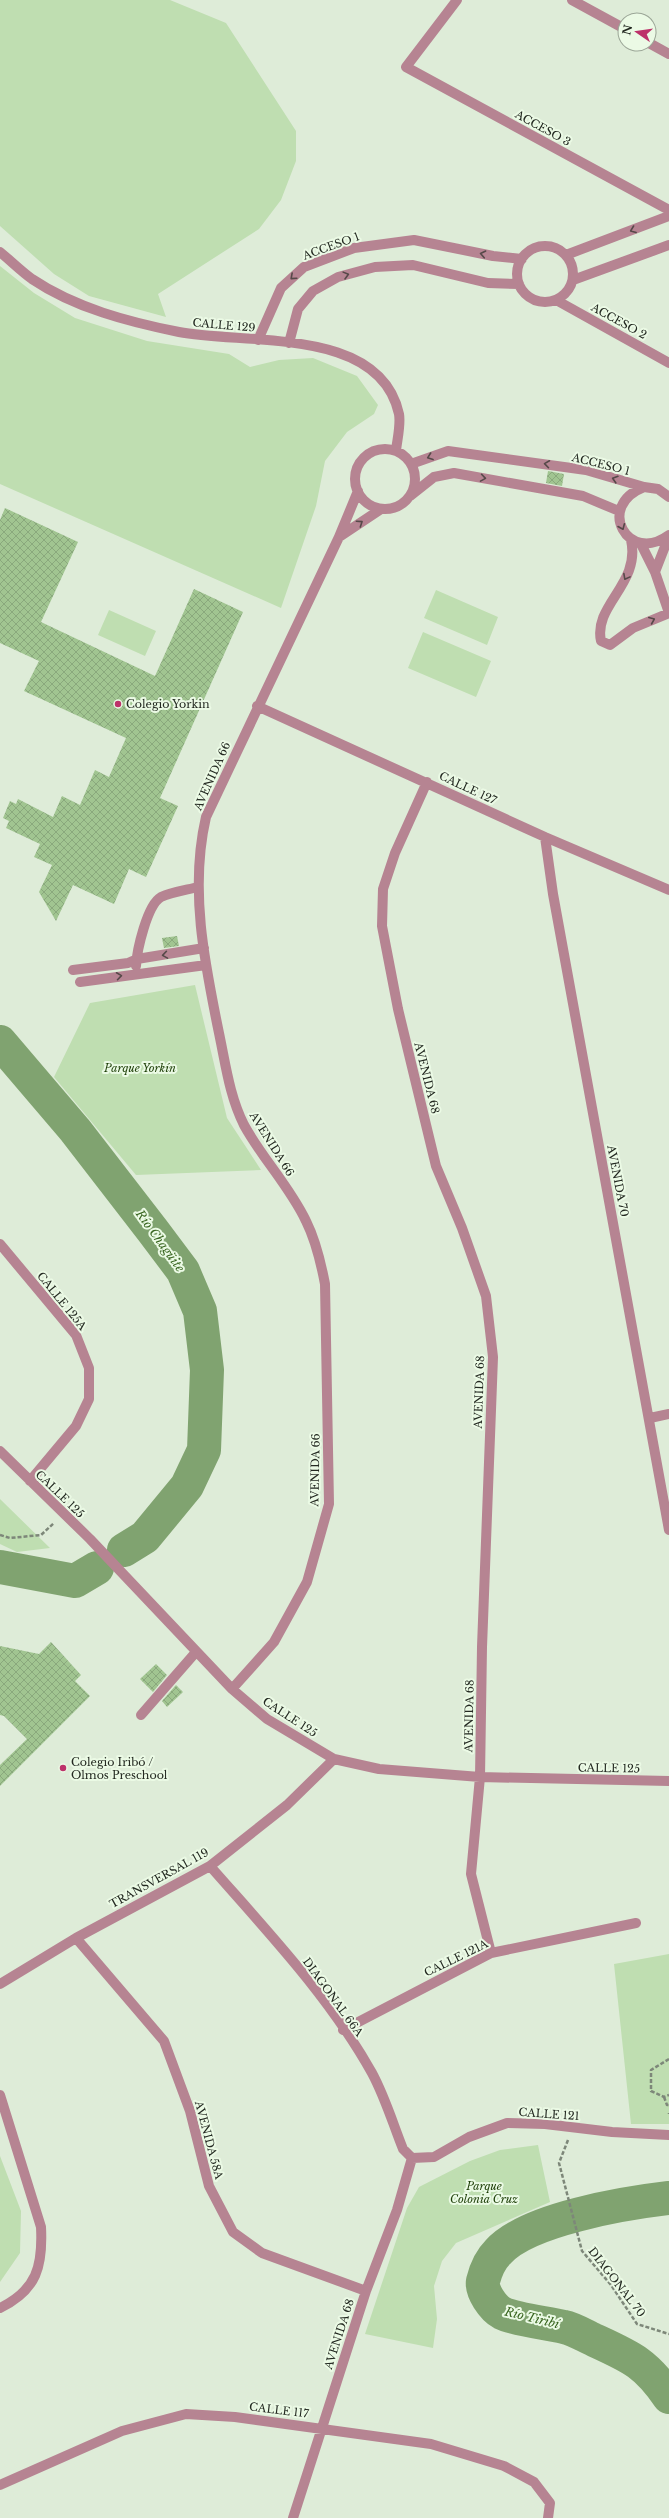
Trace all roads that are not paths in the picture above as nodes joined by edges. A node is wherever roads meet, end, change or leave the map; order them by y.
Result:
1 (457, 0) edge
2 (572, 0) edge
3 (617, 25) edge
4 (657, 47) edge
5 (669, 54) edge
6 (669, 210) edge
7 (669, 216) edge
8 (669, 245) edge
9 (0, 252) edge
10 (566, 255) junction
11 (522, 260) junction
12 (572, 280) junction
13 (519, 284) junction
14 (556, 300) junction
15 (258, 340) junction
16 (289, 343) junction
17 (669, 363) edge
18 (396, 450) junction
19 (411, 464) junction
20 (644, 487) junction
21 (358, 491) junction
22 (410, 496) junction
23 (669, 497) edge
24 (381, 509) junction
25 (619, 511) junction
26 (669, 536) edge
27 (339, 537) junction
28 (631, 540) junction
29 (641, 544) junction
30 (655, 572) junction
31 (669, 613) edge
32 (257, 706) junction
33 (426, 782) junction
34 (545, 837) junction
35 (198, 887) junction
36 (669, 890) edge
37 (204, 948) junction
38 (137, 959) junction
39 (206, 965) junction
40 (73, 970) dead end
41 (135, 974) junction
42 (80, 982) dead end
43 (0, 1244) edge
44 (669, 1414) edge
45 (650, 1418) junction
46 (0, 1451) edge
47 (30, 1481) junction
48 (669, 1530) edge
49 (196, 1652) junction
50 (232, 1689) junction
51 (141, 1715) dead end
52 (334, 1759) junction
53 (480, 1777) junction
54 (669, 1781) edge
55 (210, 1866) junction
56 (636, 1923) dead end
57 (76, 1938) junction
58 (491, 1953) junction
59 (0, 1984) edge
60 (343, 2030) junction
61 (0, 2095) edge
62 (669, 2135) edge
63 (412, 2158) junction
64 (366, 2291) junction
65 (0, 2308) edge
66 (321, 2428) junction
67 (0, 2485) edge
68 (293, 2518) edge
69 (548, 2518) edge

1 - 6 street, ACCESO 3
2 - 3 street
4 - 5 street
7 -> 10 street
8 - 12 street
9 - 15 street, CALLE 129
10 - 11 street
10 - 12 street
11 - 13 street
11 -> 15 street, ACCESO 1
12 - 14 street
13 - 14 street
16 -> 13 street
14 - 17 street, ACCESO 2
15 - 16 street, CALLE 129
16 - 18 street, CALLE 129
18 - 19 street
18 - 21 street
20 -> 19 street, ACCESO 1
19 - 22 street
20 - 23 street, ACCESO 1
20 - 25 street, ACCESO 1
21 - 24 street
21 - 27 street, AVENIDA 66
22 - 24 street
22 -> 25 street
27 -> 24 street
25 -> 28 street
26 - 29 street
26 - 30 street
27 - 32 street, AVENIDA 66
28 - 29 street
28 -> 31 street
29 - 30 street
30 - 31 street
32 - 33 street, CALLE 127
32 - 35 street, AVENIDA 66
33 - 34 street, CALLE 127
33 - 53 street, AVENIDA 68
34 - 36 street, CALLE 127
34 - 45 street, AVENIDA 70
35 - 37 street, AVENIDA 66
35 - 38 street
37 -> 38 street
37 - 39 street, AVENIDA 66
38 - 40 street
38 - 41 street
39 - 41 street
39 - 50 street, AVENIDA 66
42 -> 41 street
43 - 47 street, CALLE 125A
44 - 45 street
45 - 48 street, AVENIDA 70
46 - 47 street, CALLE 125
47 - 49 street, CALLE 125
49 - 50 street, CALLE 125
49 - 51 street
50 - 52 street, CALLE 125
52 - 53 street, CALLE 125
52 - 55 street, TRANSVERSAL 119
53 - 54 street, CALLE 125
53 - 58 street, AVENIDA 68
55 - 57 street, TRANSVERSAL 119
55 - 60 street, DIAGONAL 66A
56 - 58 street, CALLE 121A
57 - 59 street, TRANSVERSAL 119
57 - 64 street, AVENIDA 58A
58 - 60 street, CALLE 121A
60 - 63 street, DIAGONAL 66A
61 - 65 street
62 - 63 street, CALLE 121
63 - 64 street, AVENIDA 68
64 - 66 street, AVENIDA 68
66 - 67 street, CALLE 117
66 - 68 street, AVENIDA 68
66 - 69 street, CALLE 117

